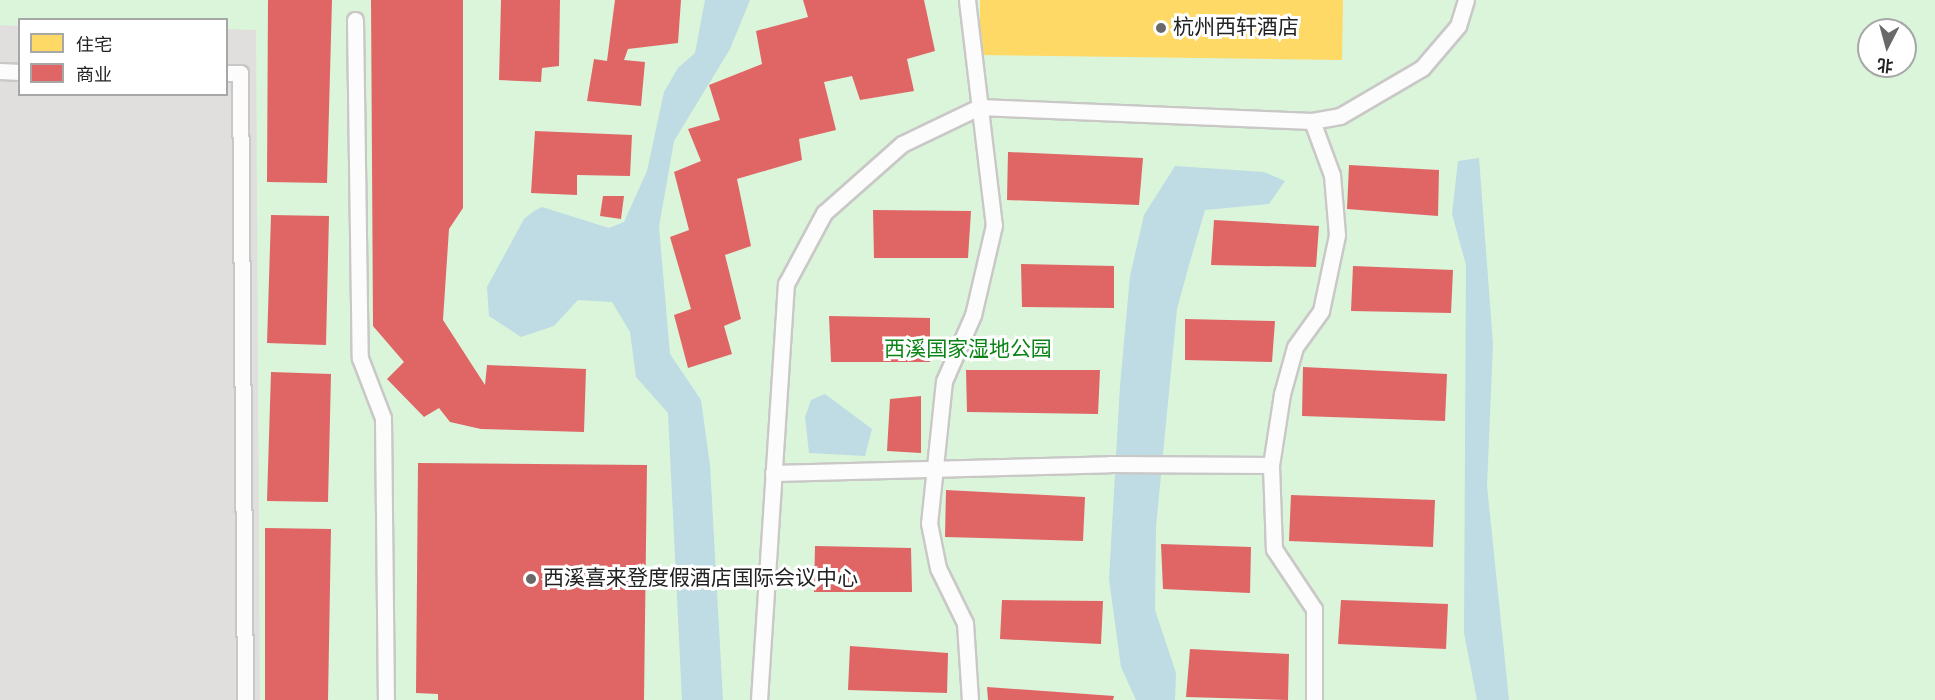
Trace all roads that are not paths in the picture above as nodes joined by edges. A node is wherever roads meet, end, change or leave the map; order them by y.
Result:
1 (967, 0) edge
2 (1466, 0) edge
3 (355, 20) dead end
4 (0, 71) edge
5 (18, 72) edge
6 (228, 73) edge
7 (979, 107) junction
8 (1312, 121) junction
9 (1271, 465) junction
10 (936, 467) junction
11 (773, 474) junction
12 (245, 700) edge
13 (386, 700) edge
14 (759, 700) edge
15 (970, 700) edge
16 (1314, 700) edge

1 - 7 lane
2 - 8 lane
3 - 13 lane
4 - 5 lane
6 - 12 lane
7 - 8 lane
7 - 10 lane
7 - 11 lane
8 - 9 lane
9 - 10 lane
9 - 16 lane
10 - 11 lane
10 - 15 lane
11 - 14 lane

